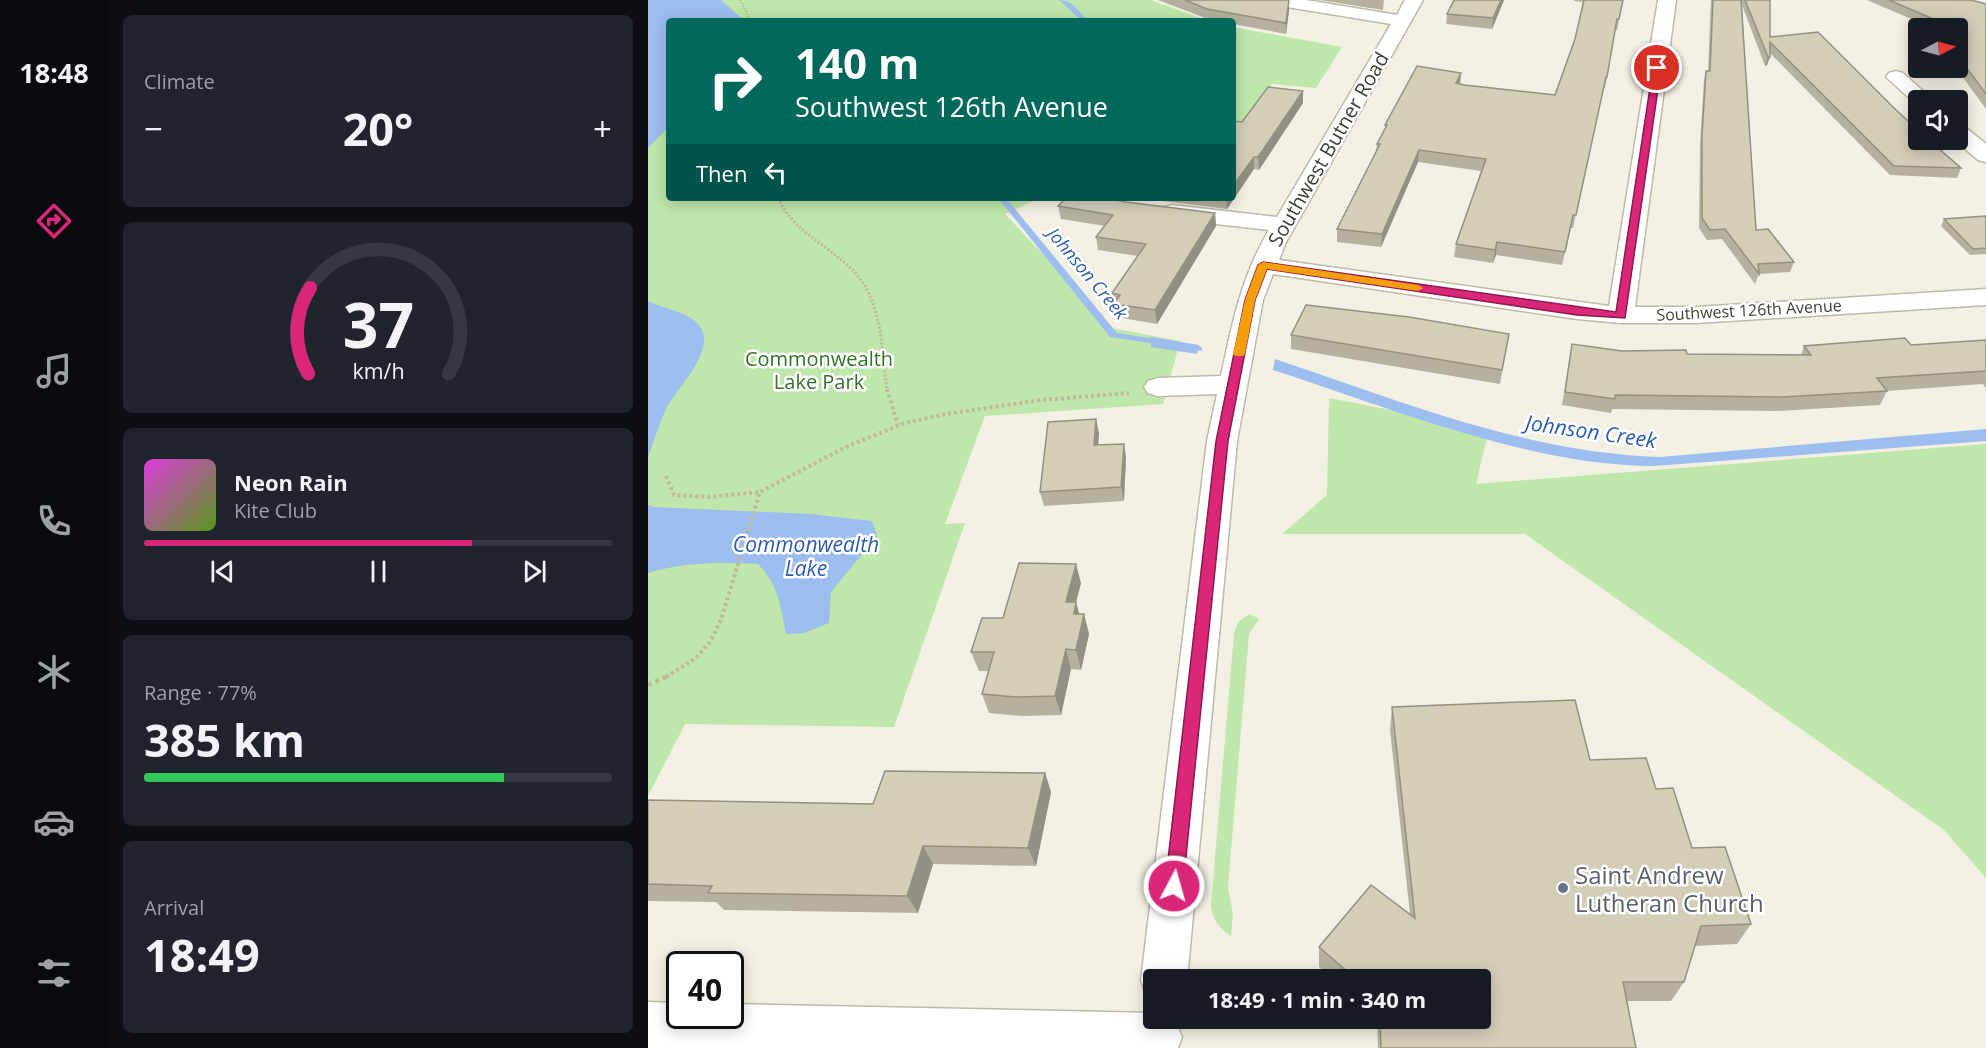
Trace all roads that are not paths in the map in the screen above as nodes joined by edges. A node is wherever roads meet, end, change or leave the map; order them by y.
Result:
1 (1275, 0) edge
2 (1414, 0) edge
3 (1667, 0) edge
4 (1402, 21) junction
5 (1896, 77) dead end
6 (1911, 90) edge
7 (1968, 139) edge
8 (1986, 155) edge
9 (1150, 209) edge
10 (1283, 225) junction
11 (1263, 265) junction
12 (1986, 297) edge
13 (1621, 315) junction
14 (1233, 385) junction
15 (1158, 387) road end
16 (1165, 969) edge
17 (648, 1026) edge
18 (1158, 1035) edge

1 - 4 street
2 - 4 street, Southwest Butner Road
3 - 13 street
4 - 10 street, Southwest Butner Road
5 - 6 street
7 - 8 street
9 - 10 street
10 - 11 street, Southwest Butner Road
11 - 13 street, Southwest 126th Avenue
11 - 14 street, Southwest Butner Road
12 - 13 street, Southwest 126th Avenue
14 - 15 street
14 - 16 street, Southwest Butner Road
17 - 18 street

